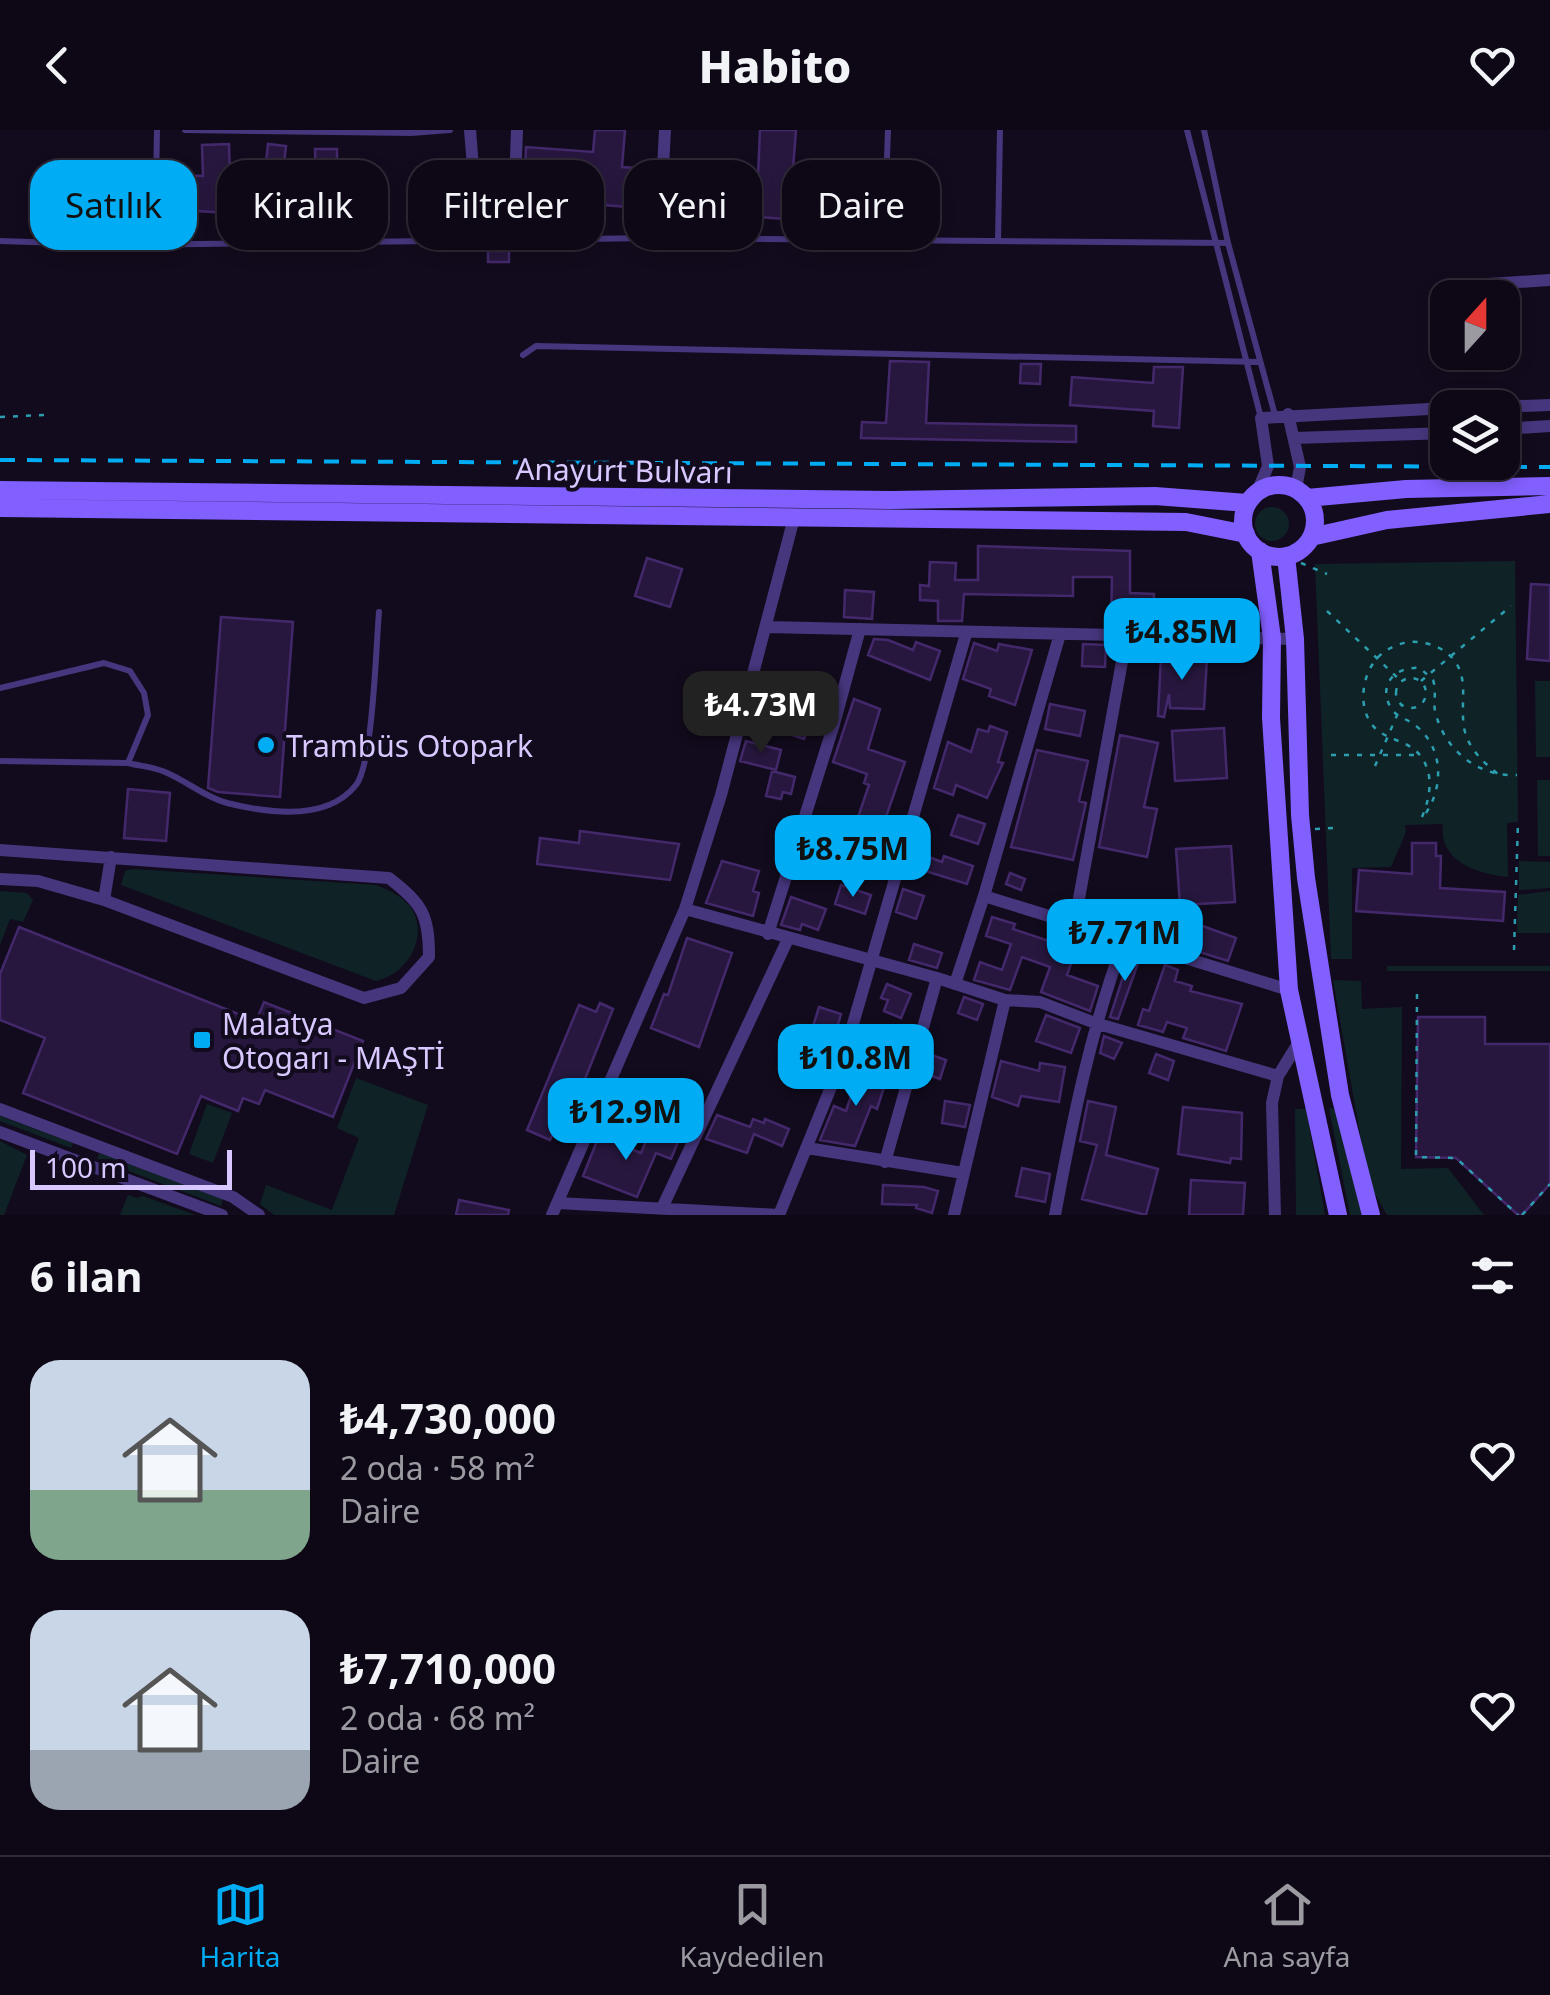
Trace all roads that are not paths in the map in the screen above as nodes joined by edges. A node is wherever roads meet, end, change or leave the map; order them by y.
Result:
1 (157, 130) edge
2 (185, 130) edge
3 (450, 130) edge
4 (470, 130) edge
5 (517, 130) edge
6 (665, 130) edge
7 (888, 130) edge
8 (1000, 130) edge
9 (1187, 130) edge
10 (1204, 130) edge
11 (156, 160) edge
12 (472, 160) edge
13 (516, 160) edge
14 (663, 160) edge
15 (887, 160) edge
16 (604, 240) edge
17 (782, 240) edge
18 (940, 240) edge
19 (998, 240) junction
20 (408, 241) edge
21 (0, 242) edge
22 (30, 242) edge
23 (197, 243) edge
24 (1214, 243) junction
25 (1228, 243) junction
26 (1550, 280) edge
27 (1520, 282) edge
28 (523, 355) dead end
29 (1245, 362) junction
30 (1260, 362) junction
31 (1550, 405) edge
32 (1520, 406) edge
33 (1430, 409) edge
34 (1275, 416) junction
35 (1550, 426) edge
36 (1520, 428) edge
37 (1430, 434) edge
38 (1294, 438) junction
39 (1550, 486) edge
40 (0, 490) edge
41 (1301, 494) junction
42 (1252, 497) junction
43 (1550, 504) edge
44 (0, 508) edge
45 (794, 518) junction
46 (1246, 534) junction
47 (1310, 537) junction
48 (1260, 551) junction
49 (1286, 556) junction
50 (379, 612) dead end
51 (767, 627) junction
52 (860, 629) junction
53 (966, 634) junction
54 (1060, 634) junction
55 (1127, 634) junction
56 (1272, 638) junction
57 (1295, 639) junction
58 (0, 688) edge
59 (0, 761) edge
60 (128, 764) junction
61 (0, 850) edge
62 (111, 857) junction
63 (0, 879) edge
64 (984, 896) junction
65 (104, 900) junction
66 (685, 909) junction
67 (1080, 926) junction
68 (768, 934) junction
69 (788, 939) junction
70 (1124, 940) junction
71 (873, 960) junction
72 (937, 978) junction
73 (955, 984) junction
74 (1290, 990) junction
75 (1005, 1000) junction
76 (1095, 1023) junction
77 (1299, 1042) junction
78 (1278, 1076) junction
79 (0, 1110) edge
80 (0, 1132) edge
81 (807, 1148) junction
82 (885, 1162) junction
83 (962, 1173) junction
84 (233, 1197) junction
85 (663, 1206) junction
86 (556, 1209) edge
87 (1371, 1210) edge
88 (224, 1215) edge
89 (259, 1215) edge
90 (779, 1215) edge
91 (954, 1215) edge
92 (1055, 1215) edge
93 (1275, 1215) edge
94 (1338, 1215) edge

1 - 11 lane
2 - 3 lane
4 - 12 street
5 - 13 street
6 - 14 street
7 - 15 lane
8 - 19 lane
9 - 24 lane
10 - 25 lane
16 - 17 lane
18 - 19 lane
19 - 24 lane
20 - 23 lane
21 - 22 lane
24 - 25 lane
24 - 29 lane
25 - 30 lane
26 - 27 street
28 - 29 lane
29 - 30 lane
29 - 34 lane
30 - 34 lane
31 - 32 street
33 - 34 street
34 - 38 street
34 - 42 street
35 - 36 street
37 - 38 street
38 - 41 street
39 - 41 main road
40 - 42 main road, Anayurt Bulvarı
41 - 42 main road
41 - 47 main road
42 - 46 main road
43 - 47 main road
44 - 45 main road, Anayurt Bulvarı
45 - 46 main road, Anayurt Bulvarı
45 - 51 street
46 - 48 main road
47 - 49 main road
48 - 49 main road
48 - 56 main road
49 - 57 main road
50 - 60 lane
51 - 52 street
51 - 66 street
52 - 53 street
52 - 68 street
53 - 54 street
53 - 71 street
54 - 55 street
54 - 64 street
55 - 56 street
55 - 67 street
56 - 57 street
56 - 74 main road
57 - 87 main road
58 - 60 lane
59 - 60 lane
61 - 62 street
62 - 65 street
62 - 65 street
63 - 65 street
64 - 67 street
64 - 73 street
66 - 68 street
66 - 86 street
67 - 70 street
68 - 69 street
69 - 71 street
69 - 85 street
70 - 74 street
70 - 76 street
71 - 72 street
71 - 81 street
72 - 73 street
72 - 82 street
73 - 75 street
74 - 77 main road
75 - 76 street
75 - 83 street
76 - 78 street
76 - 92 street
77 - 78 street
77 - 94 main road
78 - 93 street
79 - 84 street
80 - 88 street
81 - 82 street
81 - 90 street
82 - 83 street
83 - 91 street
84 - 88 street
84 - 89 street
85 - 86 street
85 - 90 street

